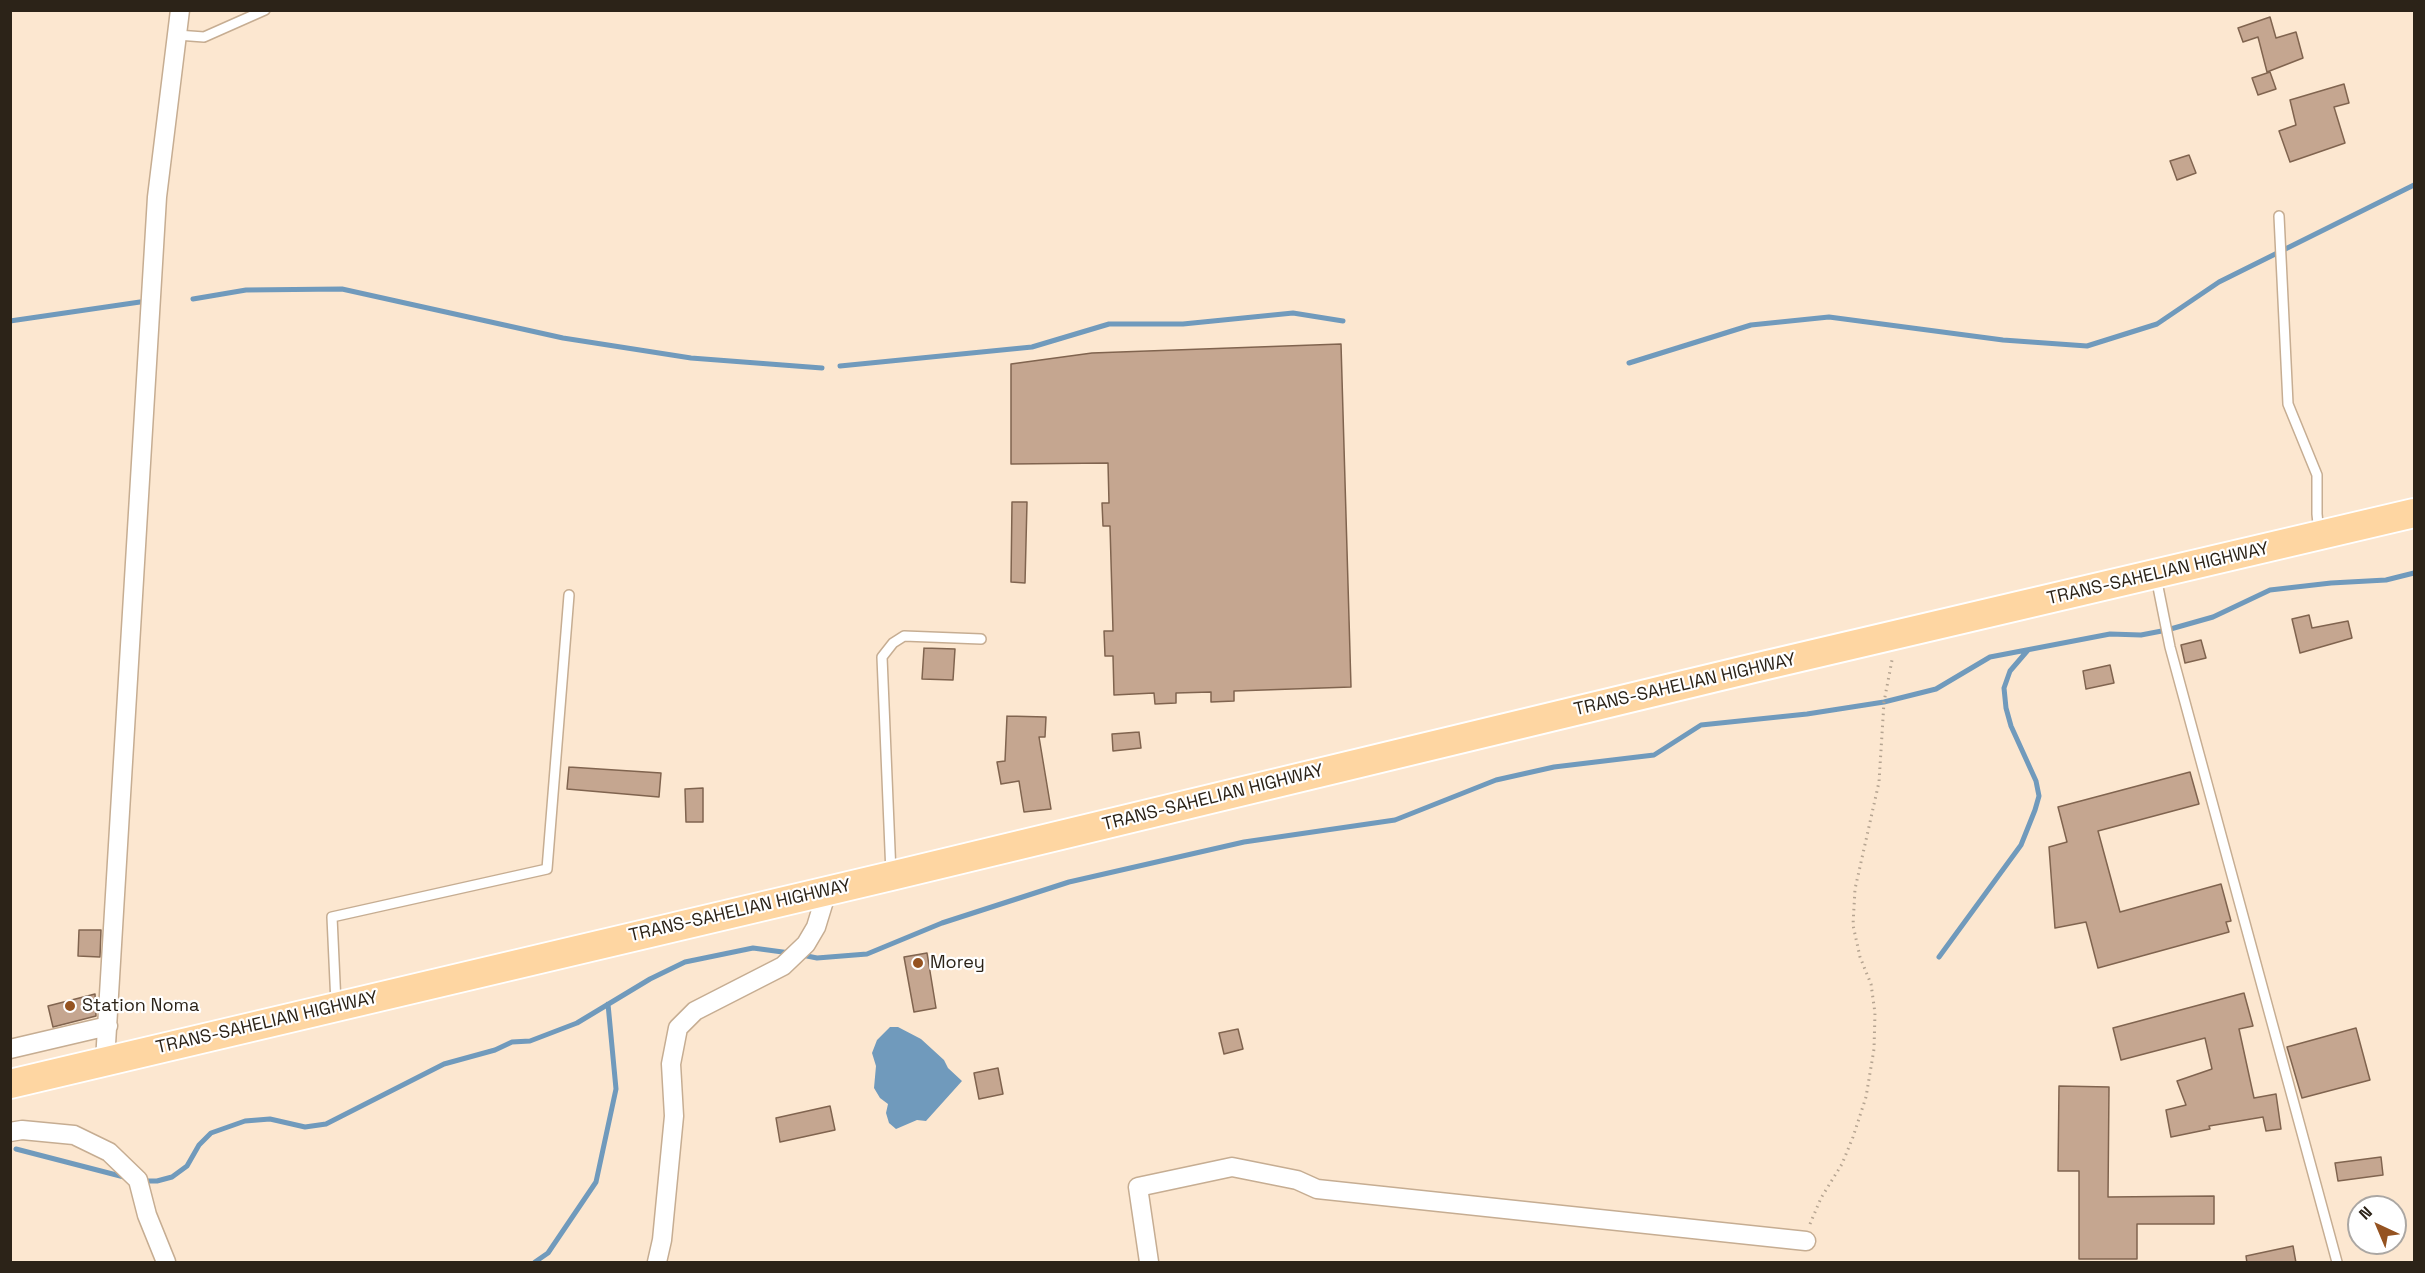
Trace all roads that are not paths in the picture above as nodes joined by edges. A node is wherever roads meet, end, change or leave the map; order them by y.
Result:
1 (180, 10) edge
2 (265, 10) edge
3 (177, 35) junction
4 (2279, 216) dead end
5 (2415, 513) edge
6 (2319, 535) junction
7 (2156, 575) junction
8 (569, 595) dead end
9 (981, 639) dead end
10 (891, 876) junction
11 (827, 891) junction
12 (336, 1006) junction
13 (108, 1026) junction
14 (10, 1049) edge
15 (105, 1061) junction
16 (10, 1084) edge
17 (10, 1132) edge
18 (1806, 1241) road end
19 (166, 1263) edge
20 (657, 1263) edge
21 (1149, 1263) edge
22 (2337, 1263) edge

1 - 3 street
2 - 3 lane
3 - 13 street
4 - 6 lane
5 - 6 highway, TRANS-SAHELIAN HIGHWAY
6 - 7 highway, TRANS-SAHELIAN HIGHWAY
7 - 10 highway, TRANS-SAHELIAN HIGHWAY
7 - 22 lane
8 - 12 lane
9 - 10 lane
10 - 11 highway, TRANS-SAHELIAN HIGHWAY
11 - 12 highway, TRANS-SAHELIAN HIGHWAY
11 - 20 street
12 - 15 highway, TRANS-SAHELIAN HIGHWAY
13 - 14 street
13 - 15 street
15 - 16 highway, TRANS-SAHELIAN HIGHWAY
17 - 19 street
18 - 21 street

